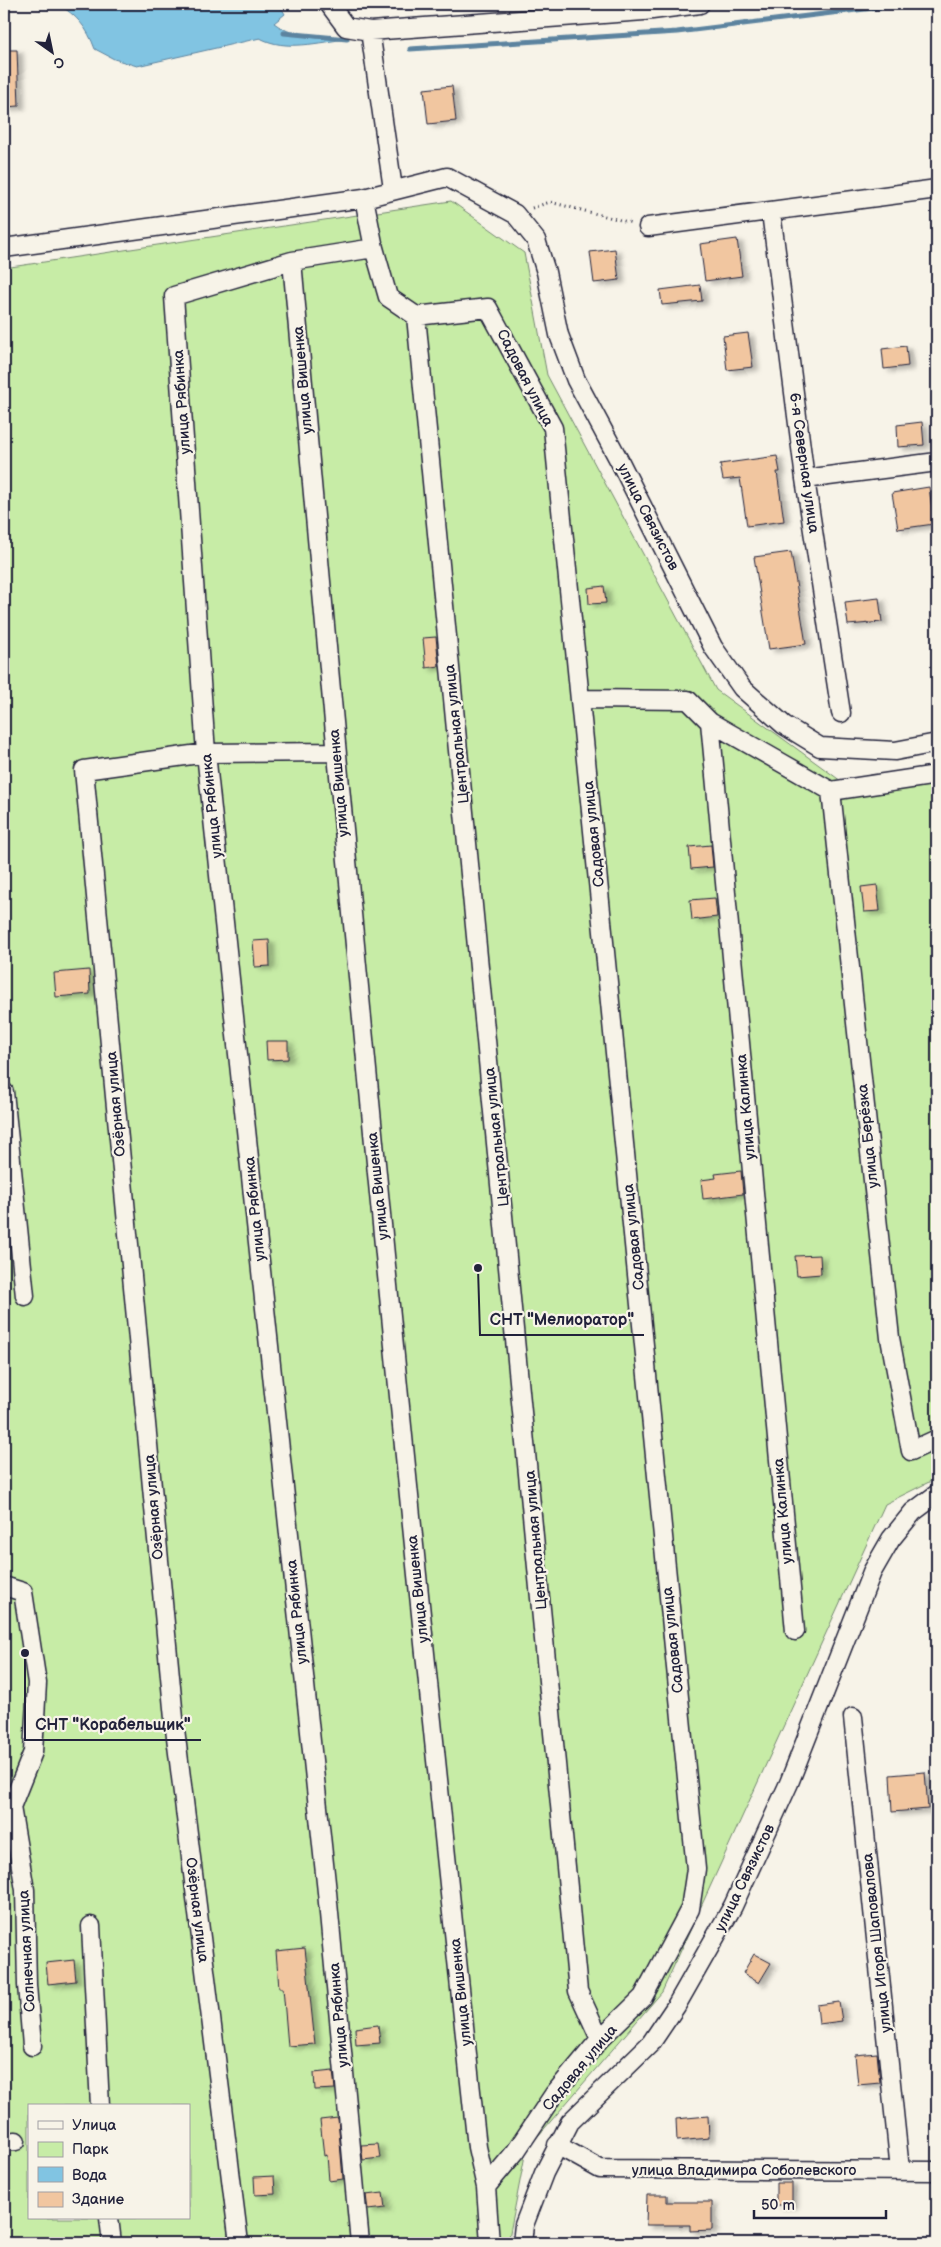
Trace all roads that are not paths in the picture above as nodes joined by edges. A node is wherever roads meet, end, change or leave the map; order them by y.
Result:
1 (329, 4) edge
2 (700, 4) edge
3 (643, 7) edge
4 (370, 31) junction
5 (393, 189) junction
6 (937, 189) edge
7 (364, 198) junction
8 (771, 212) junction
9 (648, 227) road end
10 (4, 248) edge
11 (374, 248) junction
12 (292, 261) junction
13 (416, 316) junction
14 (937, 462) edge
15 (806, 479) junction
16 (581, 700) junction
17 (841, 713) dead end
18 (710, 722) junction
19 (937, 743) edge
20 (336, 752) junction
21 (206, 754) junction
22 (937, 775) edge
23 (831, 791) junction
24 (4, 1092) edge
25 (26, 1296) dead end
26 (937, 1439) edge
27 (937, 1494) edge
28 (4, 1586) edge
29 (795, 1630) dead end
30 (853, 1717) dead end
31 (8, 1809) edge
32 (91, 1926) dead end
33 (600, 2039) junction
34 (32, 2046) dead end
35 (100, 2104) edge
36 (557, 2145) junction
37 (900, 2170) junction
38 (937, 2171) edge
39 (486, 2187) junction
40 (109, 2220) edge
41 (112, 2243) edge
42 (239, 2243) edge
43 (360, 2243) edge
44 (490, 2243) edge
45 (522, 2243) edge

1 - 4 street
2 - 3 street
3 - 4 street
4 - 5 street
5 - 7 street
5 - 19 street, улица Связистов
6 - 8 street
7 - 10 street
7 - 11 street
8 - 9 street
8 - 15 street, 6-я Северная улица
11 - 12 street
11 - 13 street
12 - 20 street, улица Вишенка
12 - 21 street, улица Рябинка
13 - 16 street, Садовая улица
13 - 33 street, Центральная улица
14 - 15 street
15 - 17 street, 6-я Северная улица
16 - 18 street
16 - 33 street, Садовая улица
18 - 23 street
18 - 29 street, улица Калинка
20 - 21 street
20 - 39 street, улица Вишенка
21 - 42 street, Озёрная улица
21 - 43 street, улица Рябинка
22 - 23 street
23 - 26 street, улица Берёзка
24 - 25 street
27 - 36 street, улица Связистов
28 - 31 street, Солнечная улица
30 - 37 street, улица Игоря Шаповалова
31 - 34 street, Солнечная улица
32 - 35 street
33 - 39 street, Садовая улица
36 - 37 street, улица Владимира Соболевского
36 - 45 street, улица Связистов
37 - 38 street, улица Владимира Соболевского
39 - 44 street, улица Вишенка
40 - 41 street

